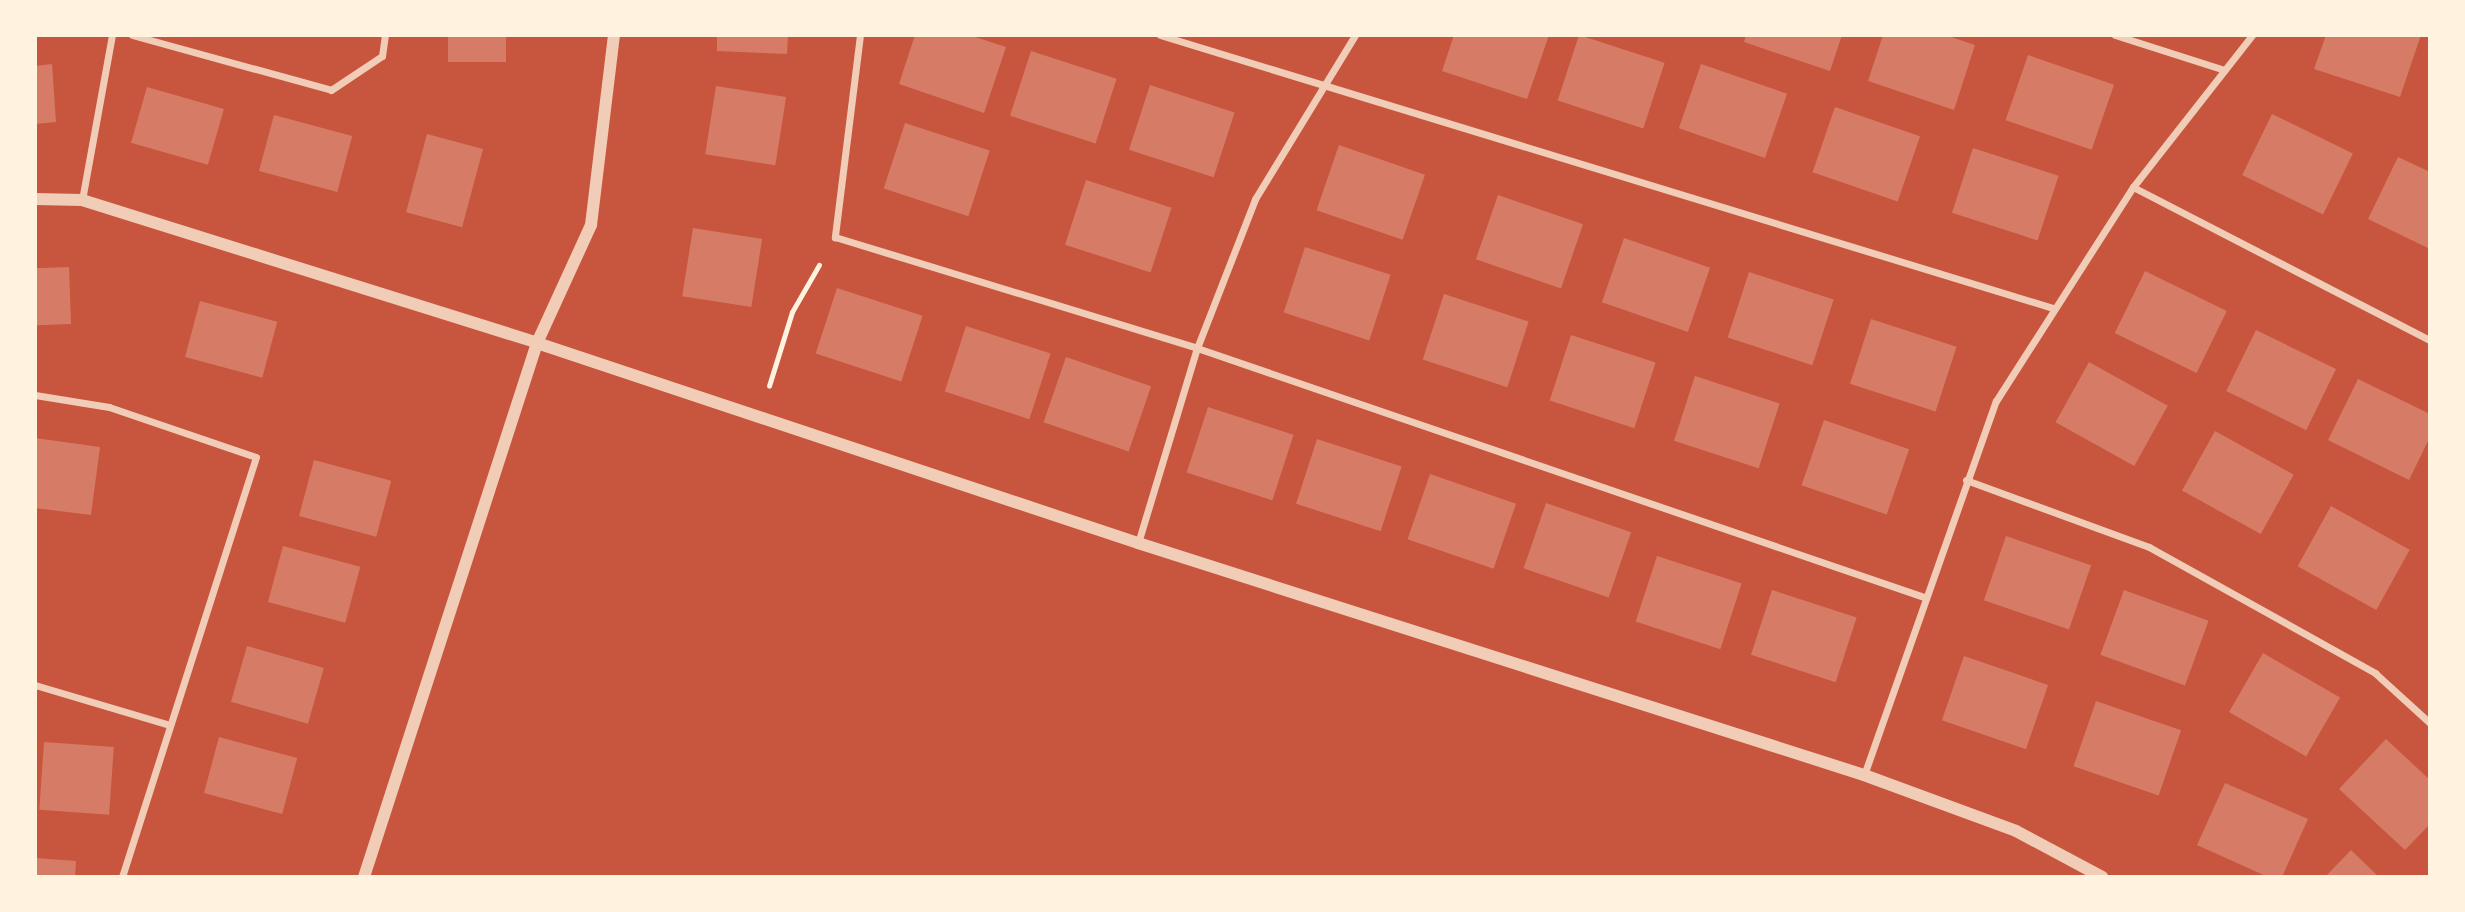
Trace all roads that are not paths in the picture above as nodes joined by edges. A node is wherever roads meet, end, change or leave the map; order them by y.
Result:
1 (112, 35) edge
2 (132, 35) edge
3 (385, 35) edge
4 (614, 35) edge
5 (860, 35) edge
6 (1160, 35) edge
7 (1355, 35) edge
8 (2115, 35) edge
9 (2252, 35) edge
10 (2225, 70) junction
11 (1322, 86) junction
12 (2133, 187) junction
13 (35, 199) edge
14 (82, 200) junction
15 (2053, 308) junction
16 (2430, 340) edge
17 (537, 343) junction
18 (1197, 348) junction
19 (35, 395) edge
20 (1966, 480) junction
21 (1138, 543) junction
22 (1924, 597) junction
23 (35, 685) edge
24 (2430, 723) edge
25 (170, 725) junction
26 (1864, 775) junction
27 (122, 877) edge
28 (363, 877) edge
29 (2102, 877) edge

1 - 14 street
2 - 3 street
4 - 17 street
5 - 18 street
6 - 11 street
7 - 11 street
8 - 10 street
9 - 10 street
10 - 12 street
11 - 15 street
11 - 18 street
12 - 15 street
12 - 16 street
13 - 14 street
14 - 17 street
15 - 20 street
17 - 21 street
17 - 28 street
18 - 21 street
18 - 22 street
19 - 25 street
20 - 22 street
20 - 24 street
21 - 26 street
22 - 26 street
23 - 25 street
25 - 27 street
26 - 29 street

